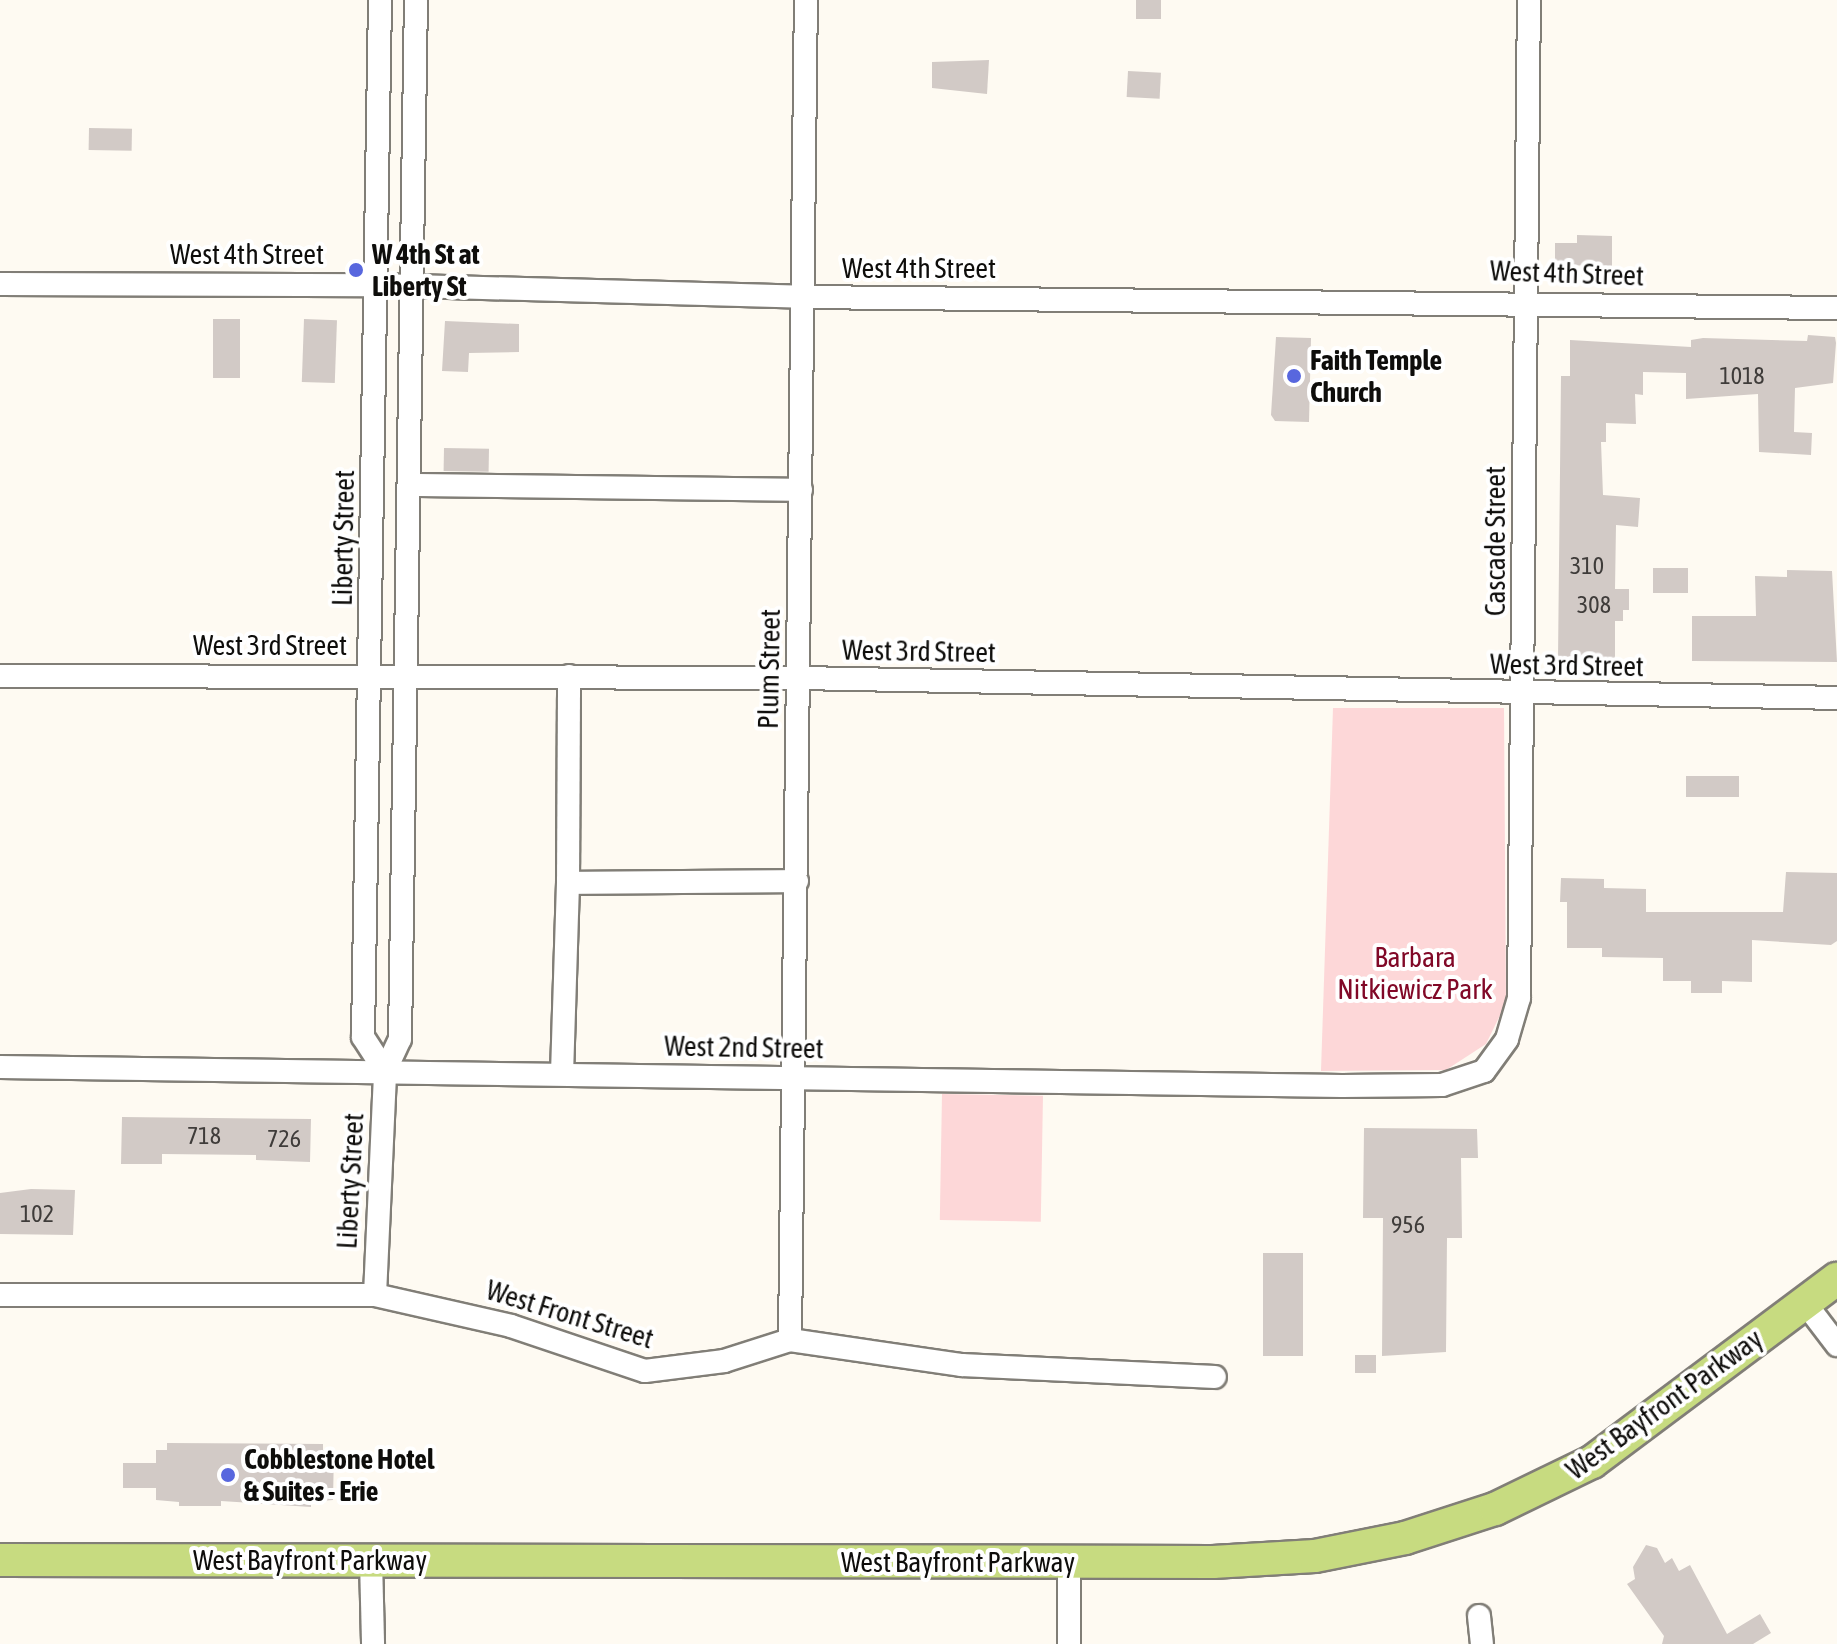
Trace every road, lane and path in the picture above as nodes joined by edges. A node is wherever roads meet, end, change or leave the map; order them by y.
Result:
1 (380, 0) edge
2 (416, 0) edge
3 (806, 0) edge
4 (1529, 0) edge
5 (0, 284) edge
6 (378, 285) junction
7 (415, 287) junction
8 (803, 297) junction
9 (1526, 303) junction
10 (1837, 308) edge
11 (410, 485) junction
12 (801, 490) junction
13 (371, 674) junction
14 (406, 675) junction
15 (0, 676) edge
16 (569, 676) junction
17 (799, 678) junction
18 (1525, 695) junction
19 (1837, 698) edge
20 (797, 881) junction
21 (568, 883) junction
22 (0, 1067) edge
23 (385, 1071) junction
24 (1484, 1071) joint
25 (562, 1074) junction
26 (792, 1078) junction
27 (1837, 1279) edge
28 (0, 1295) edge
29 (375, 1295) junction
30 (1805, 1303) junction
31 (790, 1340) junction
32 (1837, 1345) edge
33 (1215, 1377) dead end
34 (0, 1560) edge
35 (371, 1560) junction
36 (1069, 1561) junction
37 (1479, 1616) dead end
38 (373, 1644) edge
39 (1069, 1644) edge
40 (1482, 1644) edge

1 - 6 street, Liberty Street
2 - 7 street, Liberty Street
3 - 8 street, Plum Street
4 - 9 street, Cascade Street
5 - 6 street, West 4th Street
6 - 7 street, West 4th Street
6 - 13 street, Liberty Street
7 - 8 street, West 4th Street
7 - 11 street, Liberty Street
8 - 9 street, West 4th Street
8 - 12 street, Plum Street
9 - 10 street, West 4th Street
9 - 18 street, Cascade Street
11 - 12 street
11 - 14 street, Liberty Street
12 - 17 street, Plum Street
13 - 14 street, West 3rd Street
13 - 15 street, West 3rd Street
13 - 23 street, Liberty Street
14 - 16 street, West 3rd Street
14 - 23 street, Liberty Street
16 - 17 street, West 3rd Street
16 - 21 street
17 - 18 street, West 3rd Street
17 - 20 street, Plum Street
18 - 19 street, West 3rd Street
18 - 24 street, Cascade Street
20 - 21 street
20 - 26 street, Plum Street
21 - 25 street
22 - 23 street, West 2nd Street
23 - 25 street, West 2nd Street
23 - 29 street, Liberty Street
24 - 26 street, West 2nd Street
25 - 26 street, West 2nd Street
26 - 31 street, Plum Street
27 - 30 highway, West Bayfront Parkway
28 - 29 street, West Front Street
29 - 31 street, West Front Street
30 - 32 street
30 - 36 highway, West Bayfront Parkway
31 - 33 street, West Front Street
34 - 35 highway, West Bayfront Parkway
35 - 36 highway, West Bayfront Parkway
35 - 38 street
36 - 39 street
37 - 40 street

